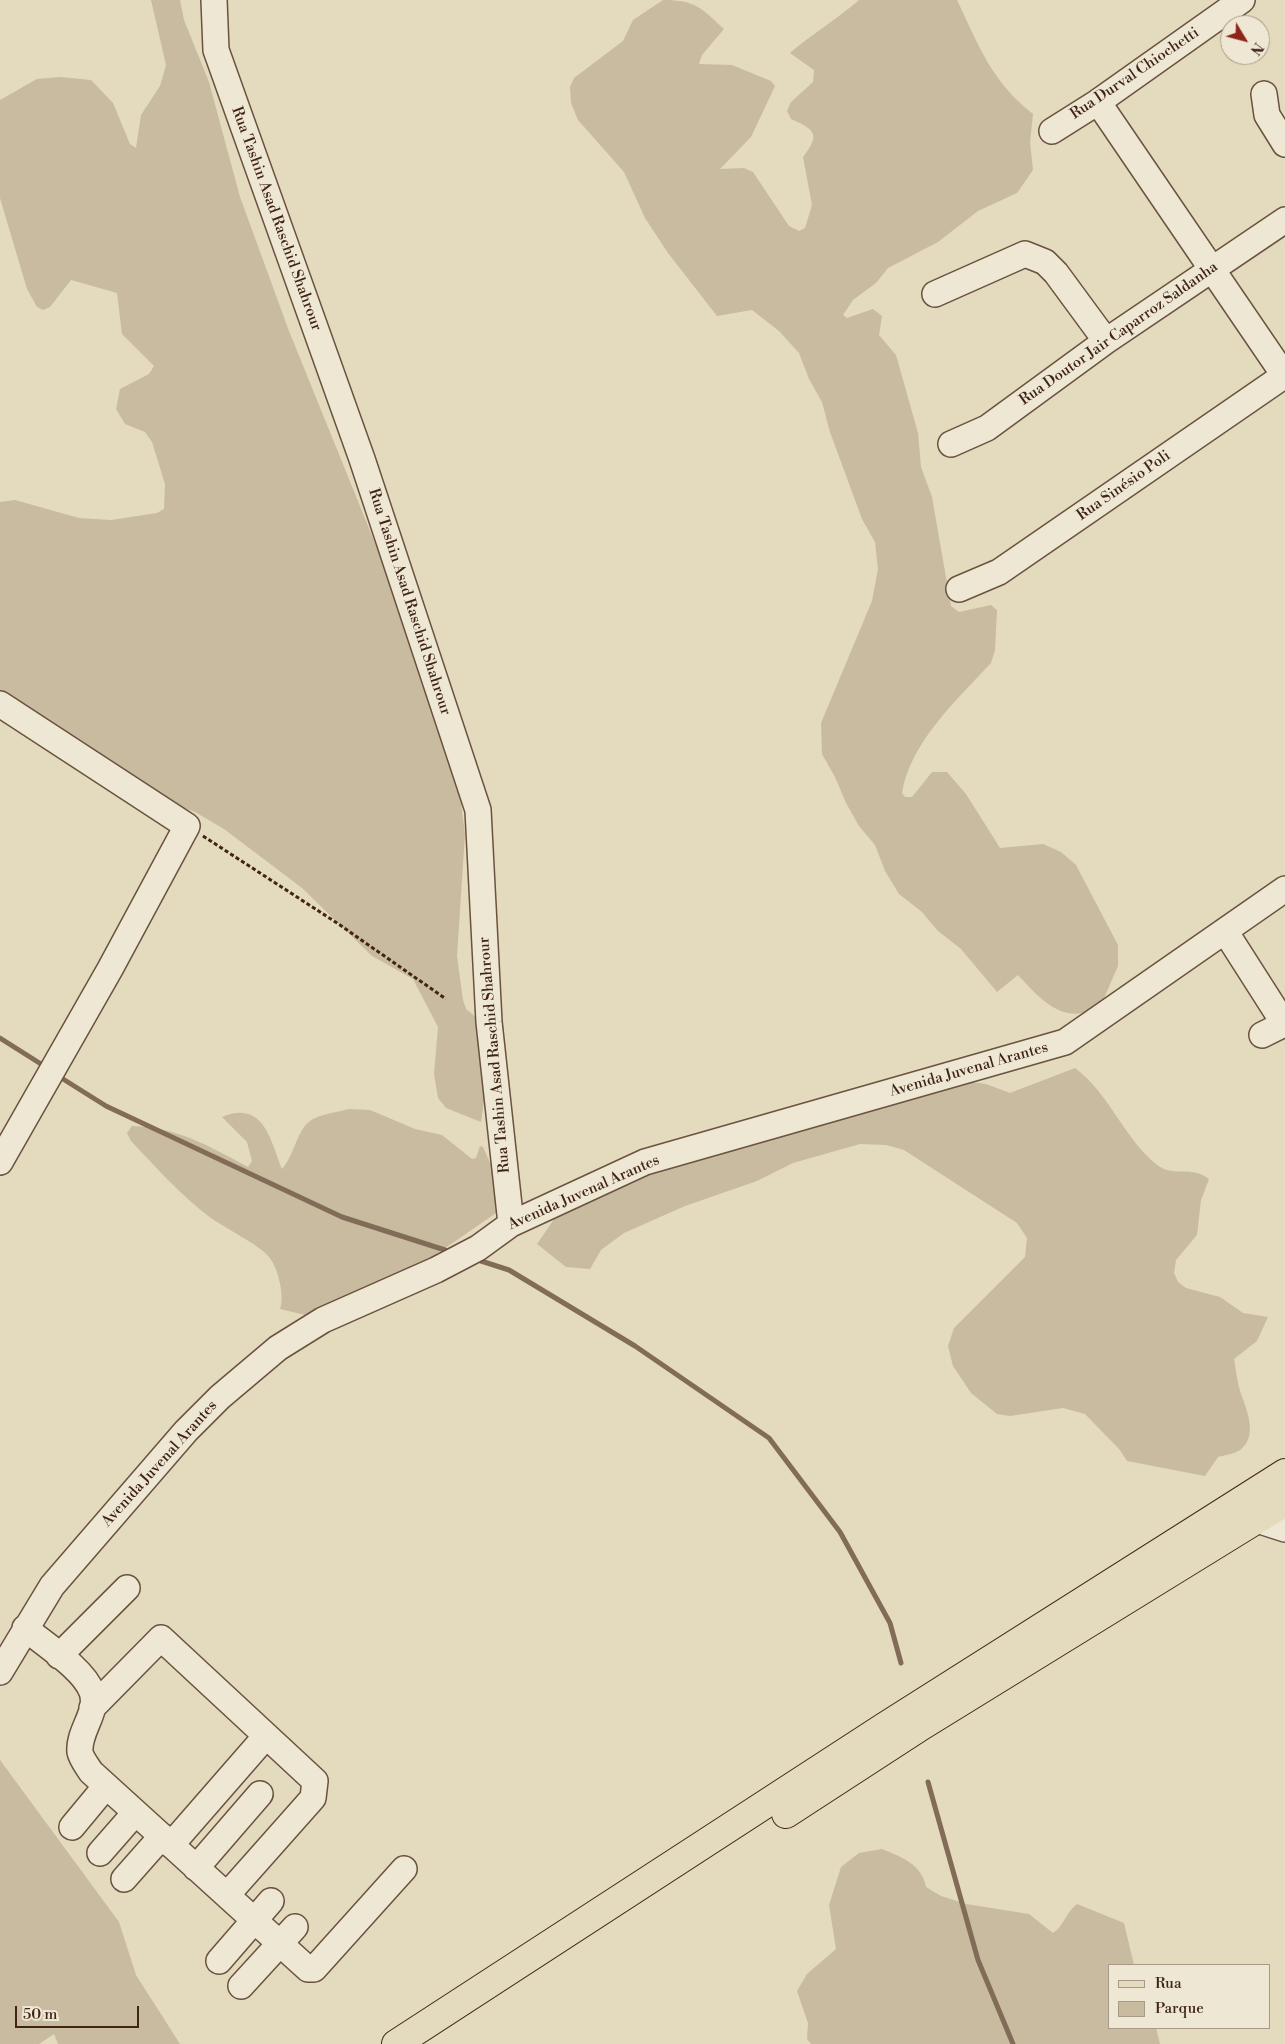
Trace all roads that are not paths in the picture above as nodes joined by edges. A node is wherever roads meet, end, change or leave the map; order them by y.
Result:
1 (214, 0) edge
2 (1242, 0) edge
3 (1264, 94) dead end
4 (1098, 102) junction
5 (1052, 131) dead end
6 (1285, 144) edge
7 (1285, 220) edge
8 (1211, 269) junction
9 (935, 294) dead end
10 (1106, 341) junction
11 (1285, 375) edge
12 (951, 444) dead end
13 (959, 590) dead end
14 (0, 704) edge
15 (1285, 889) edge
16 (1225, 931) junction
17 (1285, 1025) edge
18 (1262, 1035) dead end
19 (0, 1162) edge
20 (511, 1224) junction
21 (1285, 1473) edge
22 (1285, 1502) edge
23 (1257, 1520) junction
24 (1285, 1529) edge
25 (127, 1588) dead end
26 (25, 1628) junction
27 (59, 1656) junction
28 (0, 1672) edge
29 (92, 1708) junction
30 (266, 1736) junction
31 (106, 1786) junction
32 (260, 1794) dead end
33 (134, 1813) junction
34 (72, 1827) dead end
35 (166, 1841) junction
36 (100, 1852) dead end
37 (196, 1868) junction
38 (404, 1869) dead end
39 (124, 1878) dead end
40 (226, 1895) junction
41 (271, 1901) dead end
42 (254, 1920) junction
43 (287, 1935) junction
44 (219, 1961) dead end
45 (241, 1986) dead end
46 (396, 2044) edge
47 (430, 2044) edge

1 - 20 street, Rua Tashin Asad Raschid Shahrour
2 - 4 street, Rua Durval Chiochetti
3 - 6 street
4 - 5 street, Rua Durval Chiochetti
4 - 8 street
7 - 8 street, Rua Doutor Jair Caparroz Saldanha
8 - 10 street, Rua Doutor Jair Caparroz Saldanha
8 - 11 street
9 - 10 street
10 - 12 street, Rua Doutor Jair Caparroz Saldanha
11 - 13 street, Rua Sinésio Poli
14 - 19 street
15 - 16 street, Avenida Juvenal Arantes
16 - 17 street
16 - 20 street, Avenida Juvenal Arantes
17 - 18 street
20 - 26 street, Avenida Juvenal Arantes
21 - 46 main road
22 - 23 main road
23 - 24 street
23 - 47 main road
25 - 27 street
26 - 27 street
26 - 28 street, Avenida Juvenal Arantes
27 - 29 street
29 - 30 street
29 - 31 street
30 - 35 street
30 - 40 street
31 - 33 street
31 - 34 street
32 - 37 street
33 - 35 street
33 - 36 street
35 - 37 street
35 - 39 street
37 - 40 street
38 - 43 street
40 - 42 street
41 - 42 street
42 - 43 street
42 - 44 street
43 - 45 street

